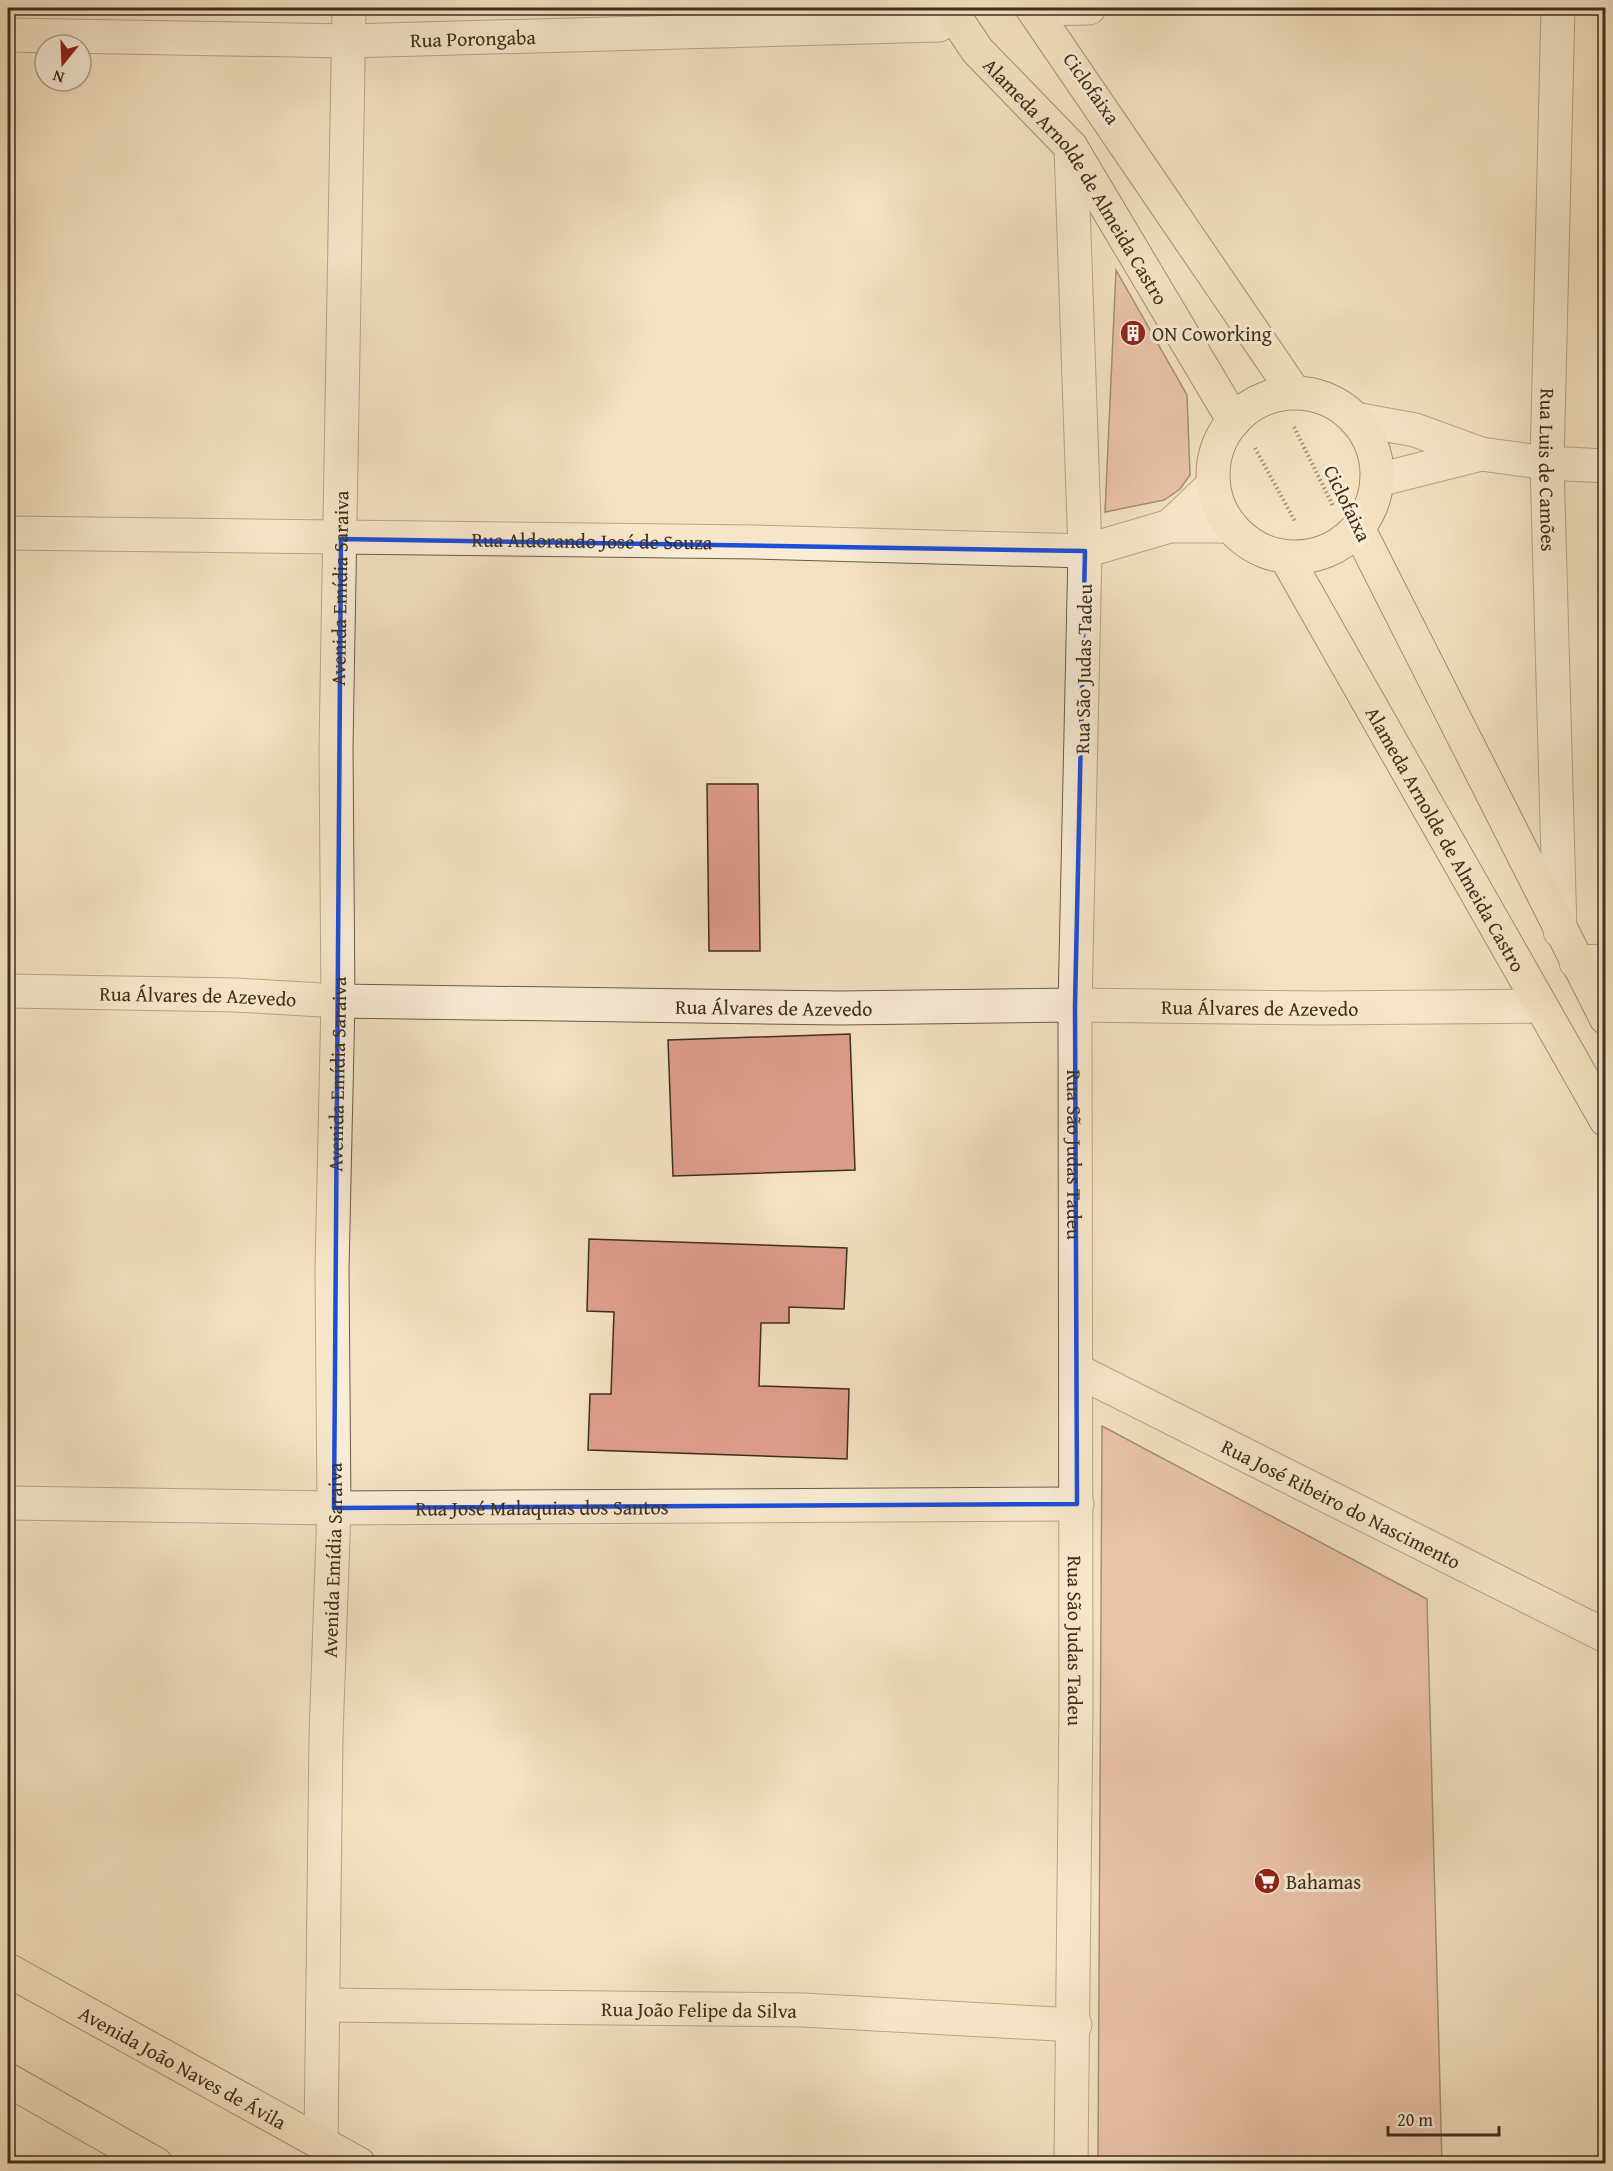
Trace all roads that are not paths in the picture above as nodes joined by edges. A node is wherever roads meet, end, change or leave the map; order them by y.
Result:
1 (349, 8) edge
2 (912, 8) edge
3 (1032, 8) edge
4 (1089, 8) edge
5 (1558, 8) edge
6 (944, 16) edge
7 (8, 35) edge
8 (348, 40) junction
9 (1071, 147) junction
10 (1287, 394) junction
11 (1355, 419) junction
12 (1234, 421) junction
13 (1481, 454) junction
14 (1547, 464) junction
15 (1605, 466) edge
16 (1378, 480) junction
17 (1212, 484) junction
18 (1170, 525) junction
19 (1232, 526) junction
20 (8, 533) edge
21 (1354, 534) junction
22 (341, 539) junction
23 (1085, 551) junction
24 (1286, 557) junction
25 (1560, 931) junction
26 (1591, 961) edge
27 (8, 991) edge
28 (338, 1002) junction
29 (1075, 1005) junction
30 (1541, 1006) junction
31 (1605, 1018) edge
32 (1605, 1120) edge
33 (1076, 1370) junction
34 (8, 1503) edge
35 (1077, 1504) junction
36 (334, 1508) junction
37 (1605, 1636) edge
38 (8, 1970) edge
39 (323, 2005) junction
40 (1075, 2025) junction
41 (8, 2080) edge
42 (321, 2142) junction
43 (156, 2163) edge
44 (359, 2163) edge
45 (1071, 2163) edge

1 - 8 street, Avenida Emídia Saraiva
2 - 6 street
3 - 4 street
3 - 10 main road
5 - 14 street, Rua Luis de Camões
6 - 8 street, Rua Porongaba
6 - 9 main road, Alameda Arnolde de Almeida Castro
7 - 8 street, Rua Porongaba
8 - 22 street, Avenida Emídia Saraiva
9 - 12 main road, Alameda Arnolde de Almeida Castro
9 - 23 street, Rua São Judas Tadeu
10 - 11 main road
10 - 12 main road
11 - 13 street
11 - 16 main road
12 - 17 main road
13 - 14 street
13 - 16 street
14 - 15 street
14 - 25 street, Rua Luis de Camões
16 - 21 main road
17 - 18 street, Rua Aldorando José de Souza
17 - 19 main road
18 - 19 street, Rua Aldorando José de Souza
18 - 23 street, Rua Aldorando José de Souza
19 - 24 main road
20 - 22 street, Rua Aldorando José de Souza
21 - 24 main road
21 - 25 main road
22 - 23 street, Rua Aldorando José de Souza
22 - 28 street, Avenida Emídia Saraiva
23 - 29 street, Rua São Judas Tadeu
24 - 30 main road, Alameda Arnolde de Almeida Castro
25 - 26 main road
26 - 31 main road
27 - 28 street, Rua Álvares de Azevedo
28 - 29 street, Rua Álvares de Azevedo
28 - 36 street, Avenida Emídia Saraiva
29 - 30 street, Rua Álvares de Azevedo
29 - 33 street, Rua São Judas Tadeu
30 - 32 main road, Alameda Arnolde de Almeida Castro
33 - 35 street, Rua São Judas Tadeu
33 - 37 street, Rua José Ribeiro do Nascimento
34 - 36 street, Rua José Malaquias dos Santos
35 - 36 street, Rua José Malaquias dos Santos
35 - 40 street, Rua São Judas Tadeu
36 - 39 street, Avenida Emídia Saraiva
38 - 42 main road, Avenida João Naves de Ávila
39 - 40 street, Rua João Felipe da Silva
39 - 42 street, Avenida Emídia Saraiva
40 - 45 street, Rua São Judas Tadeu
41 - 43 main road
42 - 44 main road, Avenida João Naves de Ávila

